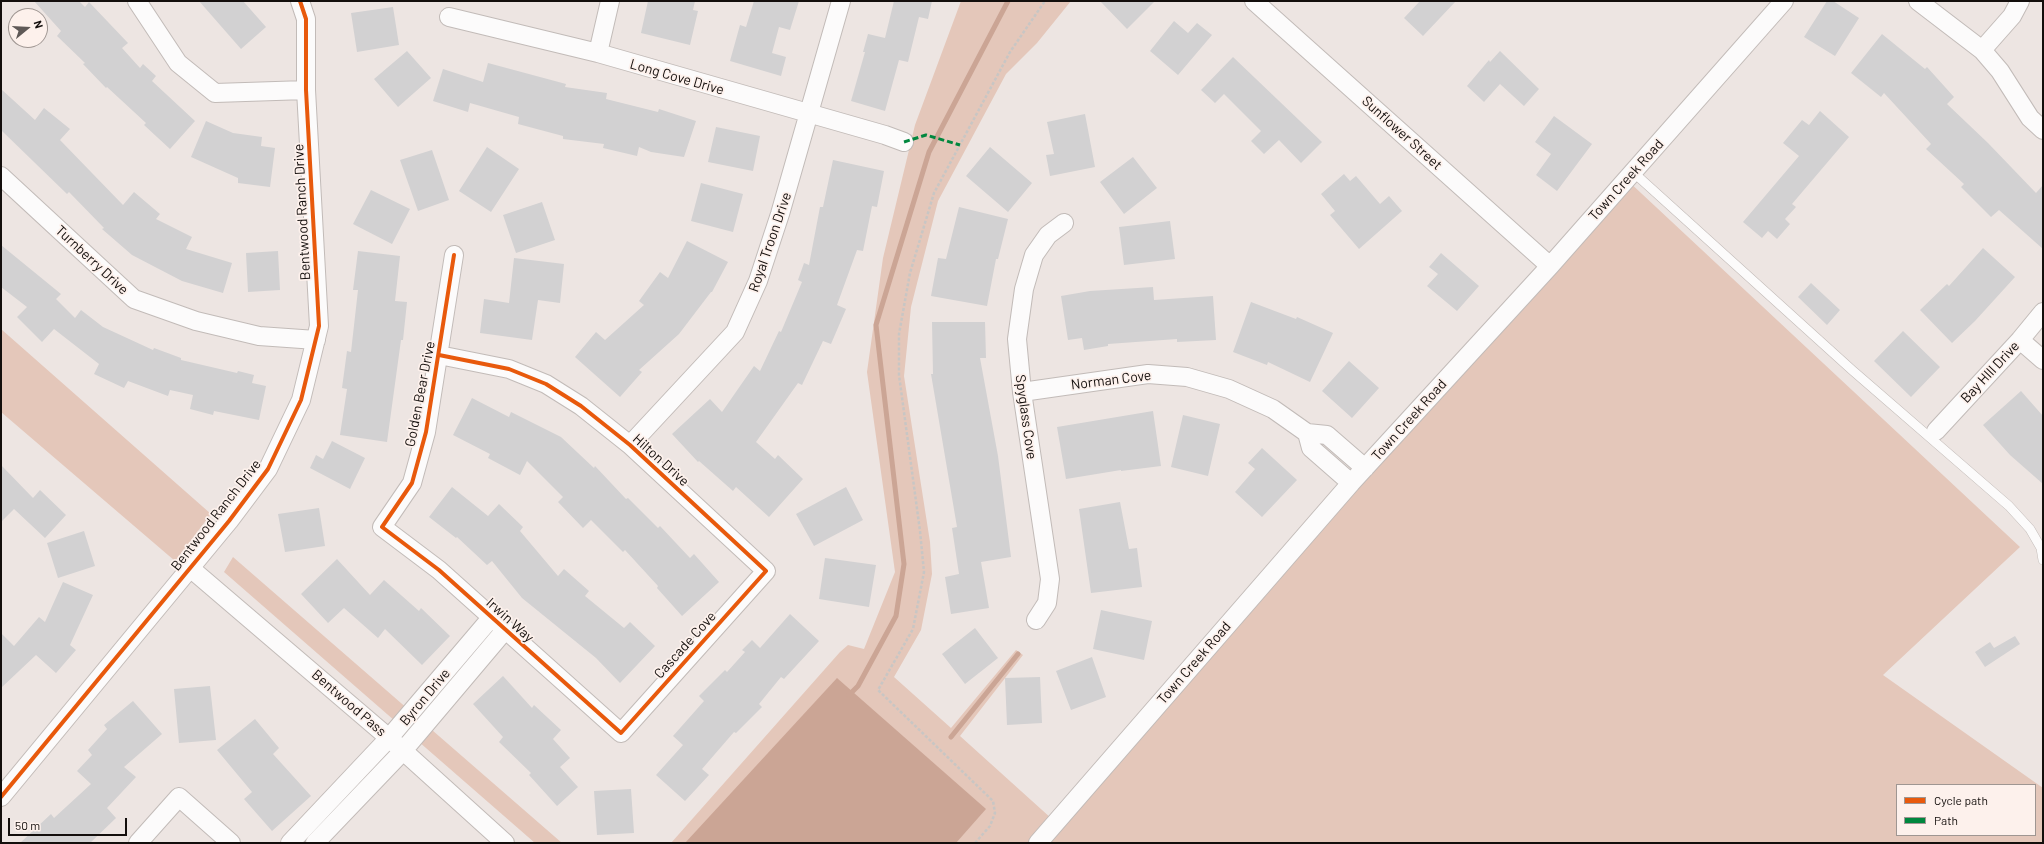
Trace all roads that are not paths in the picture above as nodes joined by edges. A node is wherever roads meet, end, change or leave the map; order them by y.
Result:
1 (137, 1) edge
2 (300, 1) edge
3 (610, 1) edge
4 (841, 1) edge
5 (1254, 1) edge
6 (1784, 1) edge
7 (1918, 1) edge
8 (2020, 1) edge
9 (449, 16) dead end
10 (1982, 50) junction
11 (598, 54) junction
12 (306, 90) junction
13 (810, 114) junction
14 (2043, 130) edge
15 (904, 142) dead end
16 (1633, 172) junction
17 (1, 176) edge
18 (1064, 223) dead end
19 (454, 256) dead end
20 (1550, 266) junction
21 (2043, 312) edge
22 (316, 340) junction
23 (2020, 340) junction
24 (439, 355) junction
25 (2043, 360) edge
26 (1022, 392) junction
27 (1936, 431) dead end
28 (1306, 433) junction
29 (630, 445) junction
30 (1365, 468) junction
31 (1350, 483) junction
32 (382, 527) joint
33 (2043, 560) edge
34 (189, 567) junction
35 (766, 571) joint
36 (491, 618) junction
37 (1036, 620) dead end
38 (505, 630) junction
39 (621, 733) joint
40 (390, 738) junction
41 (402, 752) junction
42 (1, 797) edge
43 (138, 843) edge
44 (231, 843) edge
45 (290, 843) edge
46 (316, 843) edge
47 (505, 843) edge
48 (1038, 843) edge

1 - 12 street
2 - 12 street, Bentwood Ranch Drive
3 - 11 street
4 - 13 street, Royal Troon Drive
5 - 20 street, Sunflower Street
6 - 16 street, Town Creek Road
7 - 10 street
8 - 10 street
9 - 11 street, Long Cove Drive
10 - 14 street
11 - 13 street, Long Cove Drive
12 - 22 street, Bentwood Ranch Drive
13 - 15 street, Long Cove Drive
13 - 29 street, Royal Troon Drive
16 - 20 street, Town Creek Road
16 - 33 lane
17 - 22 street, Turnberry Drive
18 - 26 street, Spyglass Cove
19 - 24 street, Golden Bear Drive
20 - 30 street, Town Creek Road
21 - 23 street, Bay HIll Drive
22 - 34 street, Bentwood Ranch Drive
23 - 25 street
23 - 27 street, Bay HIll Drive
24 - 29 street, Hilton Drive
24 - 32 street, Golden Bear Drive
26 - 28 street, Norman Cove
26 - 37 street, Spyglass Cove
28 - 30 street
28 - 31 street, Norman Cove
29 - 35 street, Hilton Drive
30 - 31 street, Town Creek Road
31 - 48 street, Town Creek Road
32 - 36 street, Irwin Way
34 - 40 street, Bentwood Pass
34 - 42 street, Bentwood Ranch Drive
35 - 39 street, Cascade Cove
36 - 38 street, Irwin Way
36 - 40 street, Byron Drive
38 - 39 street, Irwin Way
38 - 41 street, Byron Drive
40 - 41 street, Bentwood Pass
40 - 45 street, Byron Drive
41 - 46 street, Byron Drive
41 - 47 street, Bentwood Pass
43 - 44 street

